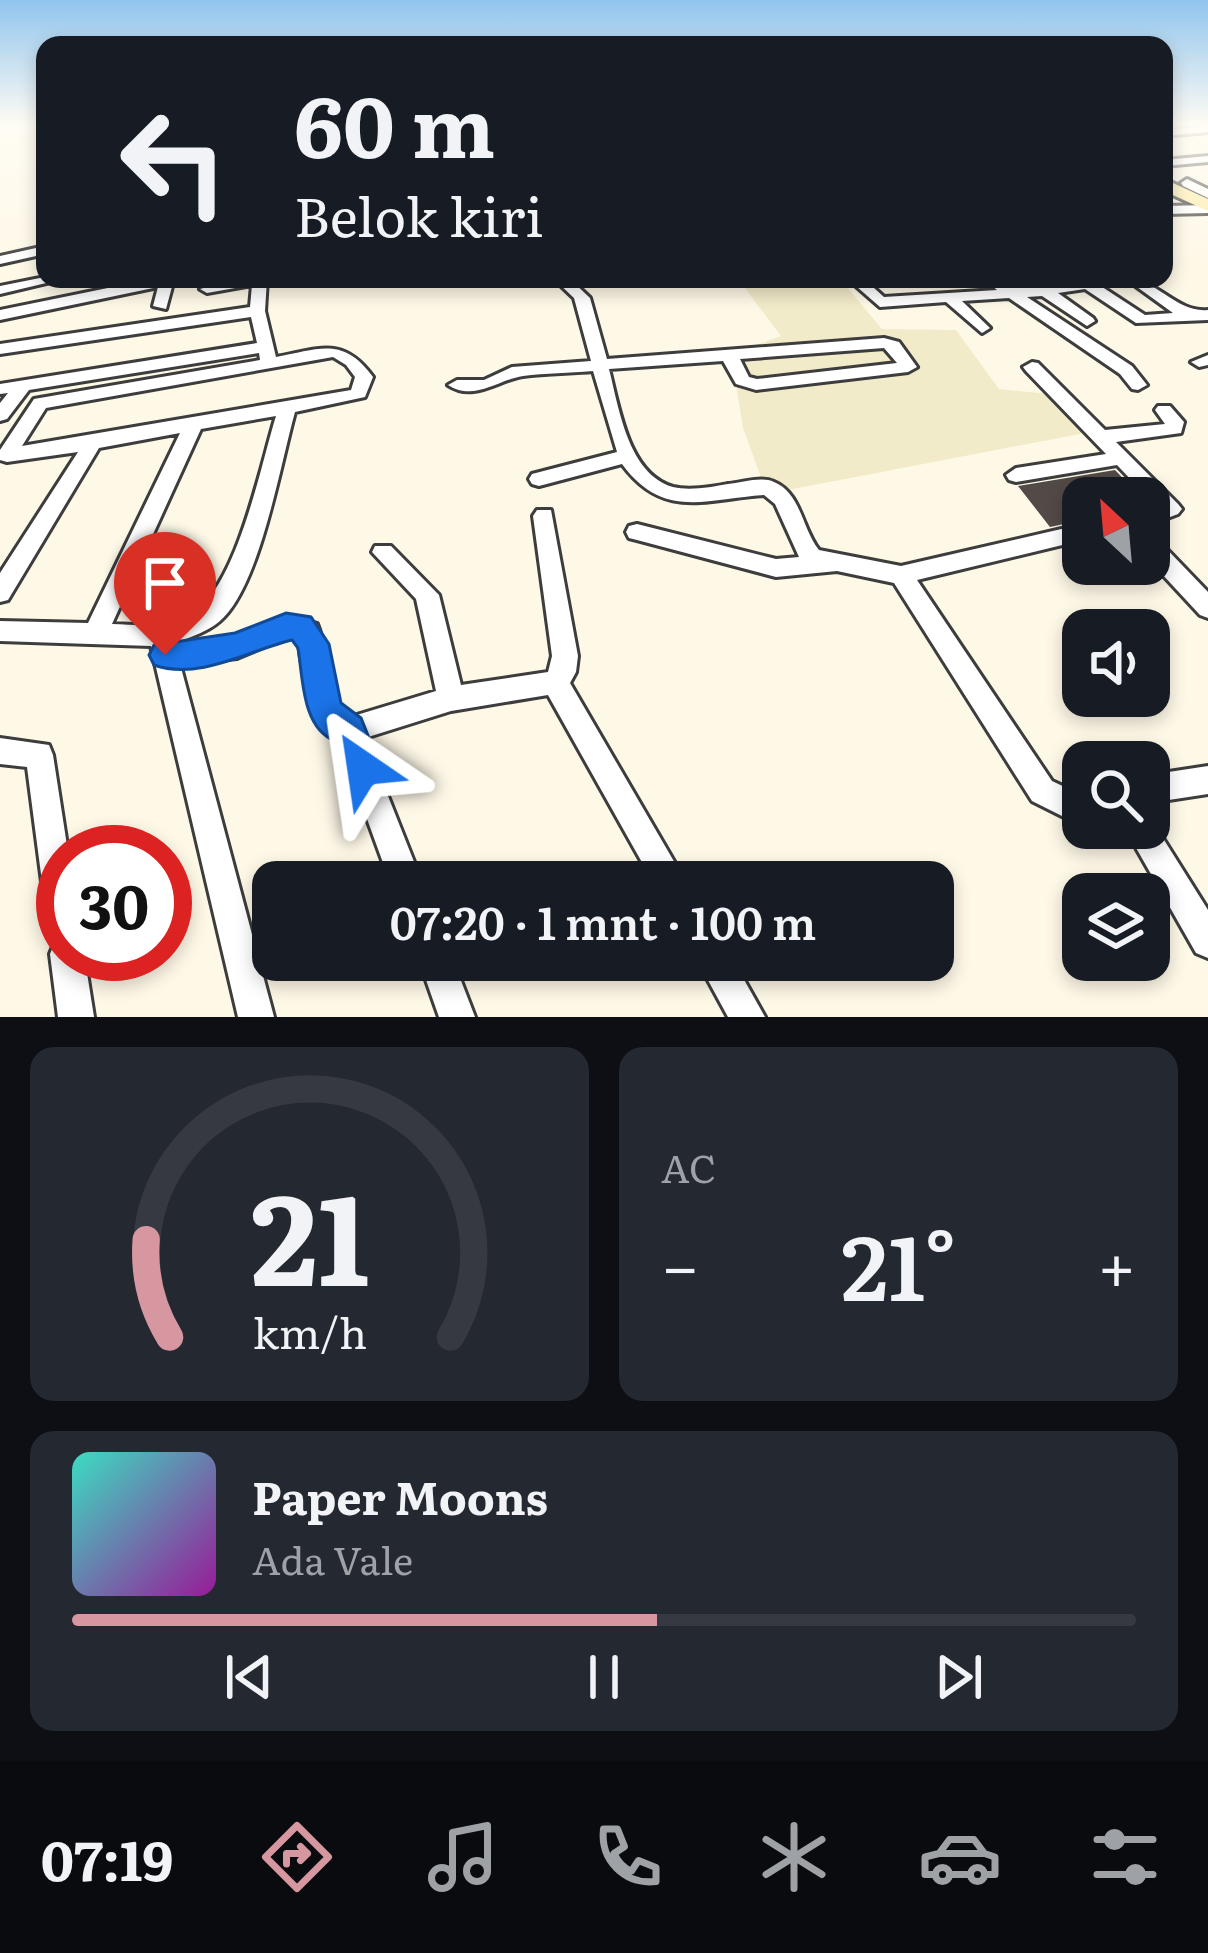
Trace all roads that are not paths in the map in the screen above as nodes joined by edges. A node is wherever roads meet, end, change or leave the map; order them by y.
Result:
1 (1173, 187) edge
2 (1203, 198) edge
3 (1173, 207) edge
4 (36, 238) edge
5 (36, 252) edge
6 (3, 258) edge
7 (36, 278) edge
8 (36, 282) edge
9 (0, 288) edge
10 (130, 288) edge
11 (167, 288) edge
12 (212, 288) edge
13 (259, 288) edge
14 (572, 288) edge
15 (865, 288) edge
16 (1002, 288) edge
17 (1056, 288) edge
18 (1094, 288) edge
19 (1149, 288) edge
20 (207, 289) dead end
21 (1045, 291) junction
22 (1009, 294) junction
23 (950, 298) junction
24 (125, 301) dead end
25 (161, 306) dead end
26 (256, 311) junction
27 (0, 315) edge
28 (1199, 316) edge
29 (1088, 321) dead end
30 (982, 328) dead end
31 (52, 343) junction
32 (0, 350) edge
33 (267, 355) junction
34 (729, 355) junction
35 (1032, 367) dead end
36 (600, 368) junction
37 (457, 385) dead end
38 (1138, 385) dead end
39 (23, 386) junction
40 (0, 389) edge
41 (287, 409) junction
42 (1165, 410) dead end
43 (0, 415) edge
44 (194, 425) junction
45 (1101, 437) junction
46 (92, 443) junction
47 (628, 456) junction
48 (1120, 458) junction
49 (1016, 475) dead end
50 (1139, 477) edge
51 (539, 479) dead end
52 (544, 516) dead end
53 (638, 532) dead end
54 (1062, 537) edge
55 (383, 552) dead end
56 (831, 564) junction
57 (1170, 567) edge
58 (901, 575) junction
59 (0, 593) edge
60 (1208, 608) edge
61 (0, 631) edge
62 (95, 635) junction
63 (163, 645) junction
64 (555, 682) junction
65 (452, 699) junction
66 (348, 730) junction
67 (0, 751) edge
68 (1208, 780) edge
69 (1170, 786) edge
70 (1062, 801) edge
71 (49, 825) edge
72 (1154, 849) edge
73 (398, 861) edge
74 (658, 861) edge
75 (1208, 941) edge
76 (71, 981) edge
77 (444, 981) edge
78 (726, 981) edge
79 (76, 1017) edge
80 (256, 1017) edge
81 (457, 1017) edge
82 (747, 1017) edge

1 - 2 main road
2 - 3 street
4 - 6 street
5 - 6 street
7 - 9 street
8 - 9 street
10 - 27 street
11 - 25 street
12 - 20 street
13 - 26 street
14 - 36 street
15 - 23 street
16 - 22 street
17 - 21 street
18 - 28 street
19 - 28 street
21 - 22 street
21 - 29 street
22 - 23 street
22 - 38 street
23 - 30 street
24 - 31 street
26 - 31 street
26 - 33 street
31 - 32 street
33 - 39 street
33 - 41 street
33 - 46 street
34 - 34 street
34 - 36 street
35 - 45 street
36 - 37 street
36 - 47 street
39 - 40 street
39 - 43 street
41 - 44 street
41 - 63 street
42 - 45 street
44 - 46 street
44 - 62 street
45 - 48 street
46 - 59 street
47 - 51 street
47 - 56 street
48 - 49 street
48 - 50 street
52 - 64 street
53 - 56 street
54 - 58 street
55 - 65 street
56 - 58 street
57 - 60 street
58 - 70 street
61 - 62 street
62 - 63 street
63 - 66 street
63 - 80 street
64 - 65 street
64 - 74 street
65 - 66 street
66 - 73 street
67 - 71 street
68 - 69 street
72 - 75 street
76 - 79 street
77 - 81 street
78 - 82 street

